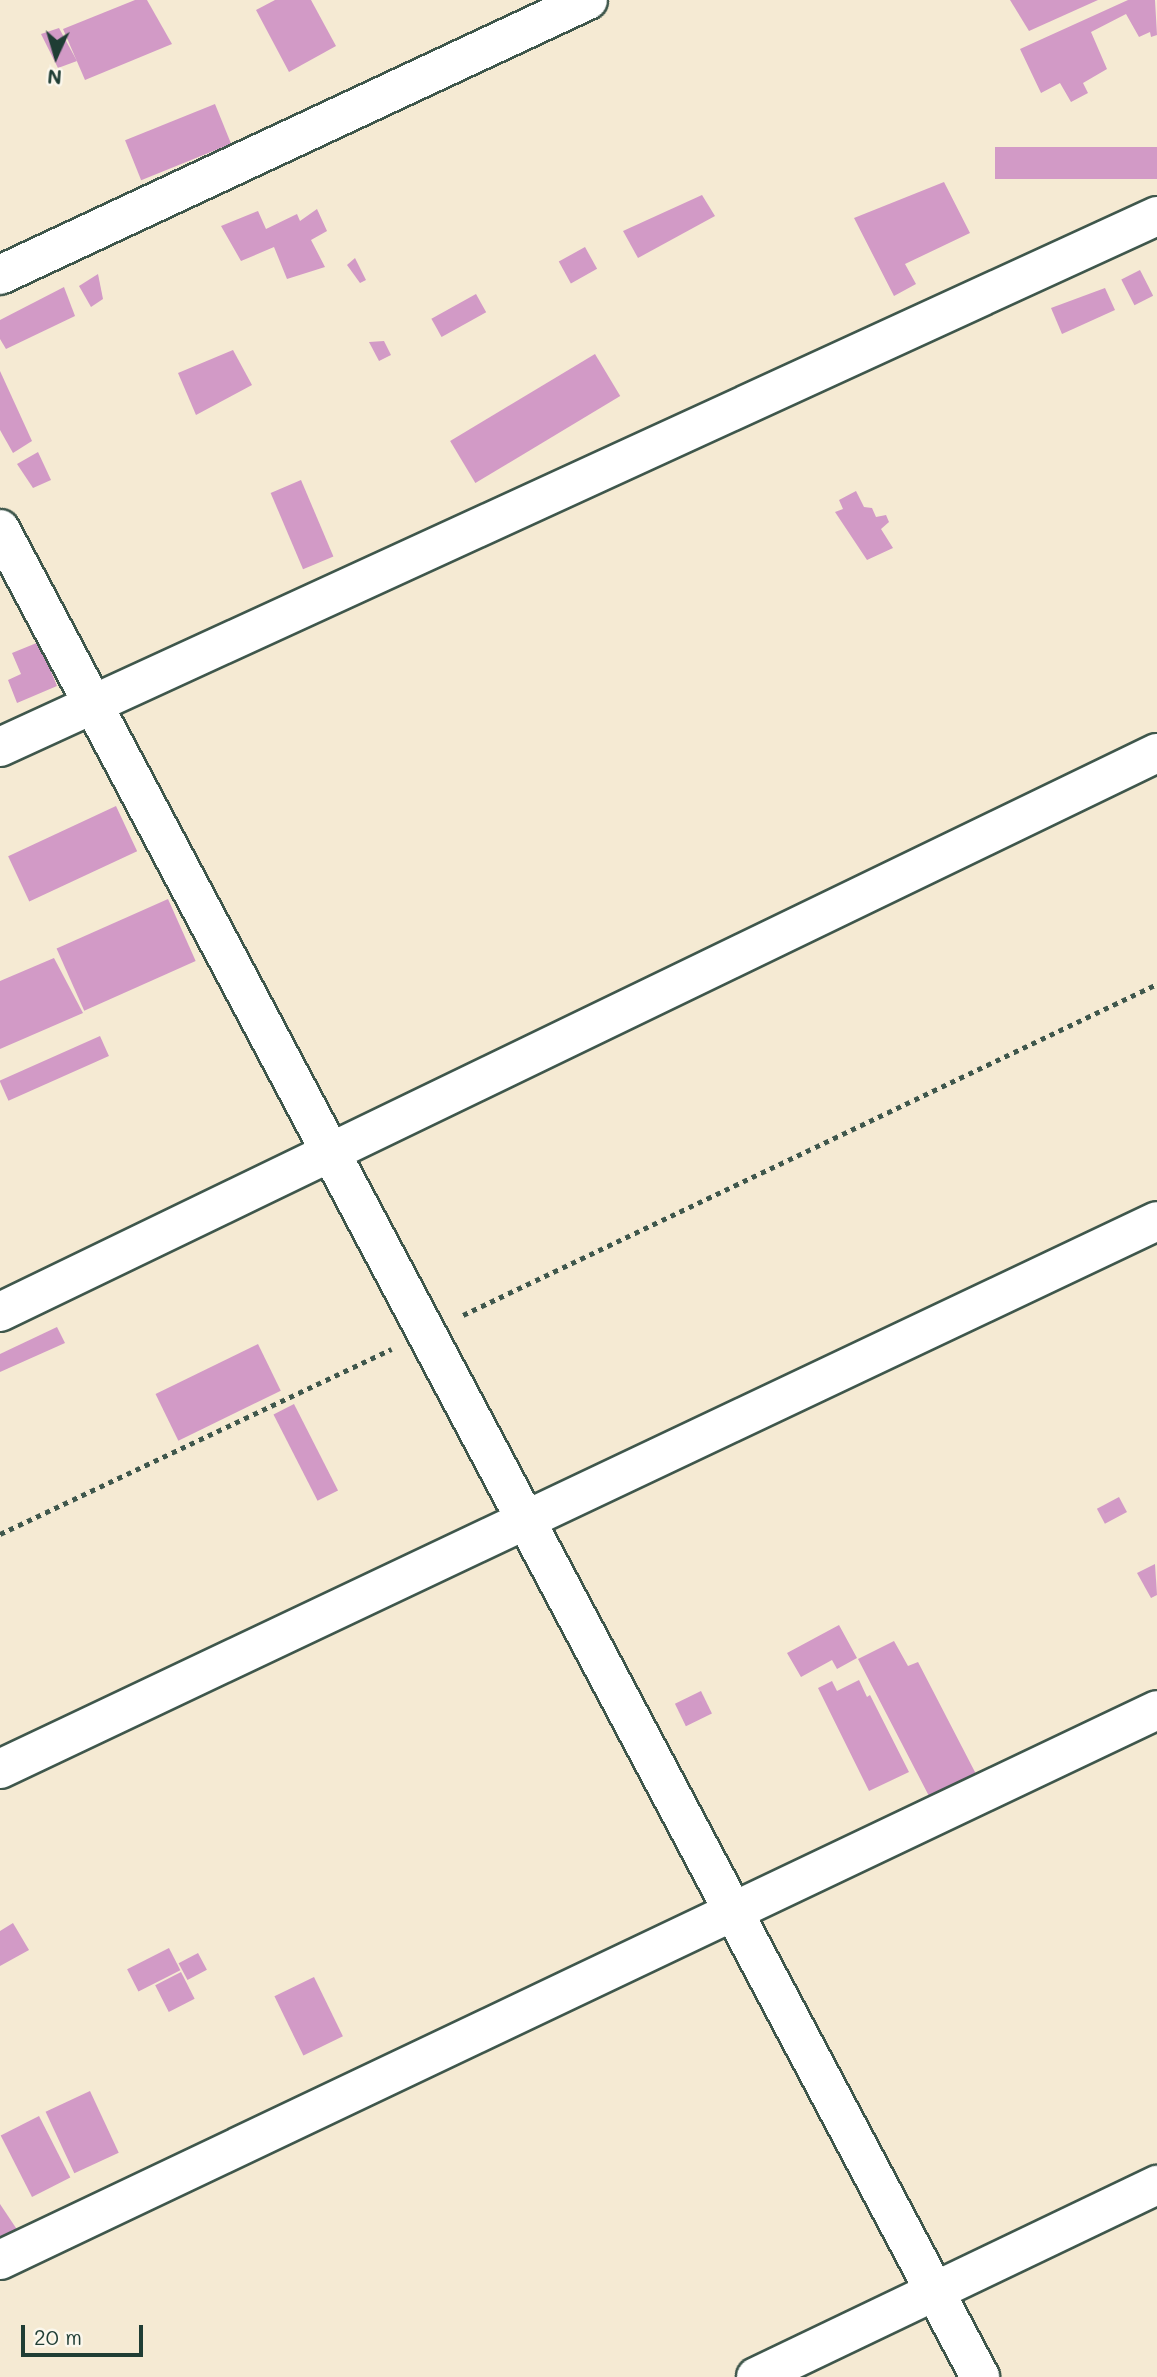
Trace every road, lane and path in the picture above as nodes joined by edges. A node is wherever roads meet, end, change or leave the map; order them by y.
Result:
1 (588, 0) edge
2 (1157, 216) edge
3 (0, 275) edge
4 (0, 529) edge
5 (94, 703) junction
6 (0, 747) edge
7 (1157, 753) edge
8 (1157, 984) edge
9 (332, 1152) junction
10 (1157, 1221) edge
11 (0, 1312) edge
12 (427, 1333) junction
13 (526, 1520) junction
14 (0, 1534) edge
15 (1157, 1710) edge
16 (0, 1769) edge
17 (735, 1911) junction
18 (1157, 2185) edge
19 (0, 2260) edge
20 (935, 2291) junction
21 (755, 2377) edge
22 (981, 2377) edge

1 - 3 street
2 - 5 street
4 - 5 street
5 - 6 street
5 - 9 street
7 - 9 street
8 - 12 path
9 - 11 street
9 - 12 street
10 - 13 street
12 - 13 street
12 - 14 path
13 - 16 street
13 - 17 street
15 - 17 street
17 - 19 street
17 - 20 street
18 - 20 street
20 - 21 street
20 - 22 street

